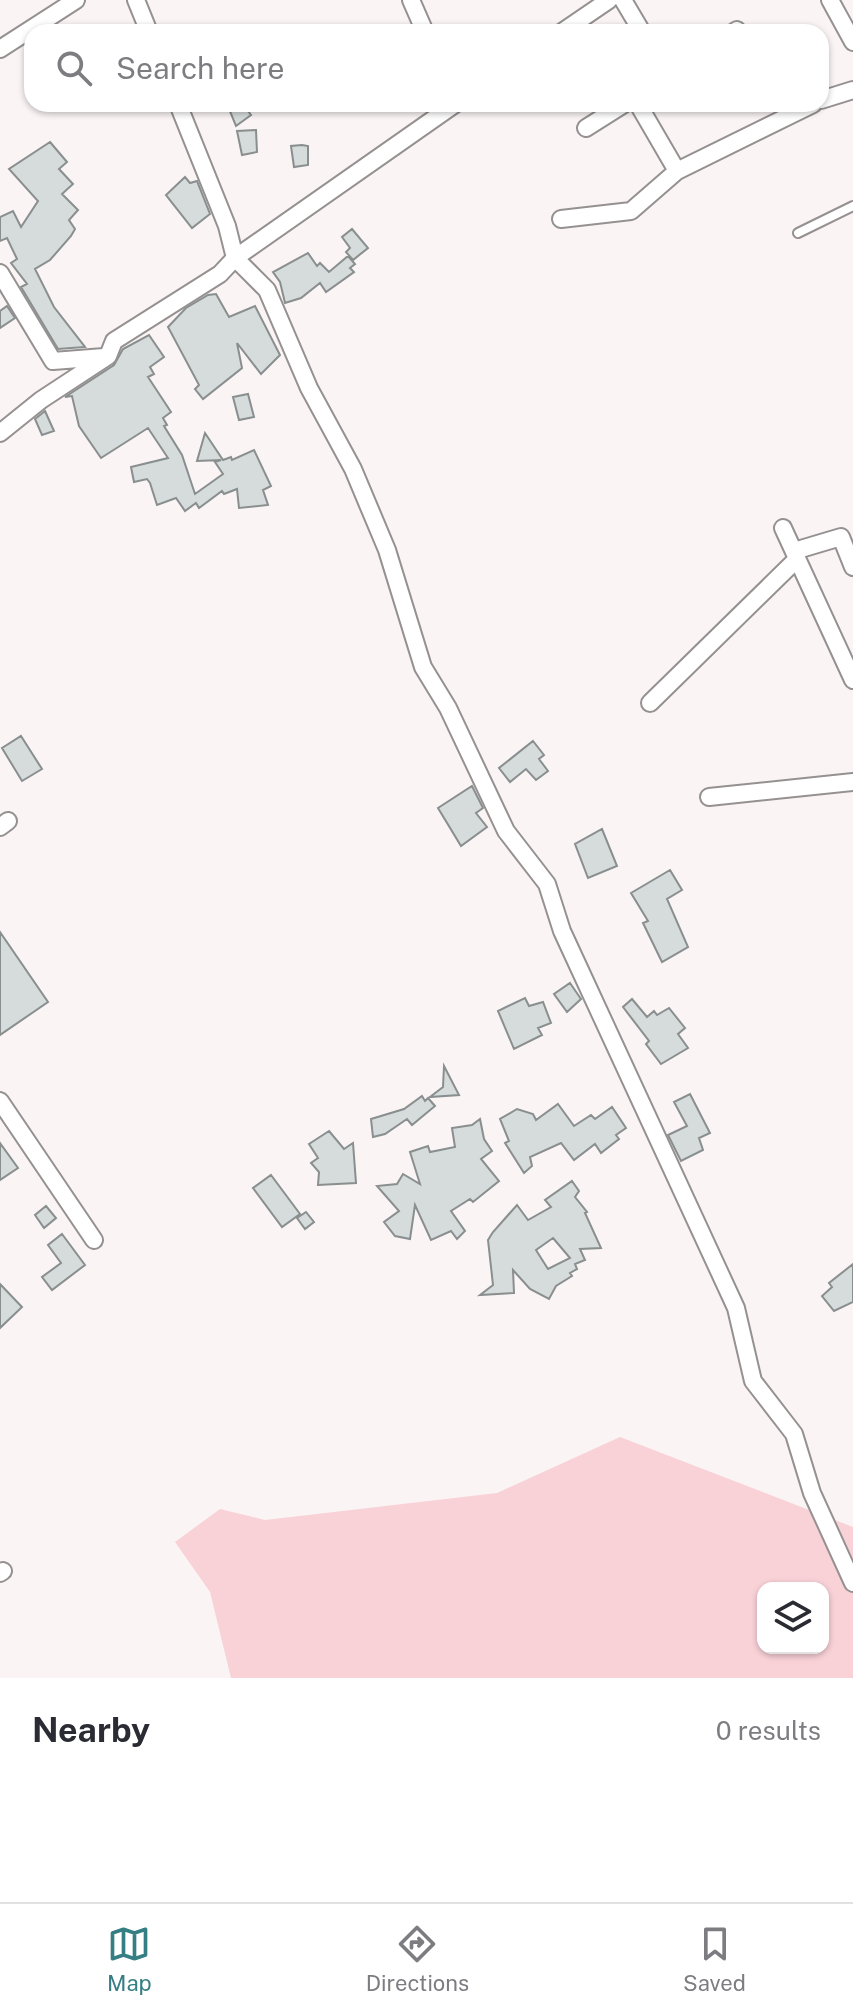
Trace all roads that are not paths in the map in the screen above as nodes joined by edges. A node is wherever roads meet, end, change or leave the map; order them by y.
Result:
1 (76, 0) edge
2 (136, 0) edge
3 (411, 0) edge
4 (609, 0) edge
5 (623, 0) edge
6 (832, 1) edge
7 (39, 24) edge
8 (146, 24) edge
9 (422, 24) edge
10 (574, 24) edge
11 (637, 24) edge
12 (24, 34) edge
13 (853, 42) edge
14 (0, 49) edge
15 (853, 90) edge
16 (829, 98) edge
17 (181, 112) edge
18 (444, 112) edge
19 (611, 112) edge
20 (643, 112) edge
21 (797, 112) edge
22 (586, 128) dead end
23 (677, 171) junction
24 (853, 206) edge
25 (561, 219) dead end
26 (798, 233) dead end
27 (235, 258) junction
28 (0, 273) edge
29 (108, 356) junction
30 (0, 433) edge
31 (783, 528) dead end
32 (795, 555) junction
33 (853, 567) edge
34 (853, 680) edge
35 (650, 703) dead end
36 (853, 782) edge
37 (709, 797) dead end
38 (0, 1101) edge
39 (94, 1240) dead end
40 (853, 1583) edge

1 - 7 street
2 - 8 street
3 - 9 street
4 - 10 street
5 - 11 street
6 - 13 street
12 - 14 street
15 - 16 street
17 - 27 street
18 - 27 street
19 - 22 street
20 - 23 street
21 - 23 street
23 - 25 street
24 - 26 lane
27 - 29 street
27 - 40 street
28 - 29 street
29 - 30 street
31 - 32 street
32 - 33 street
32 - 34 street
32 - 35 street
36 - 37 street
38 - 39 street

